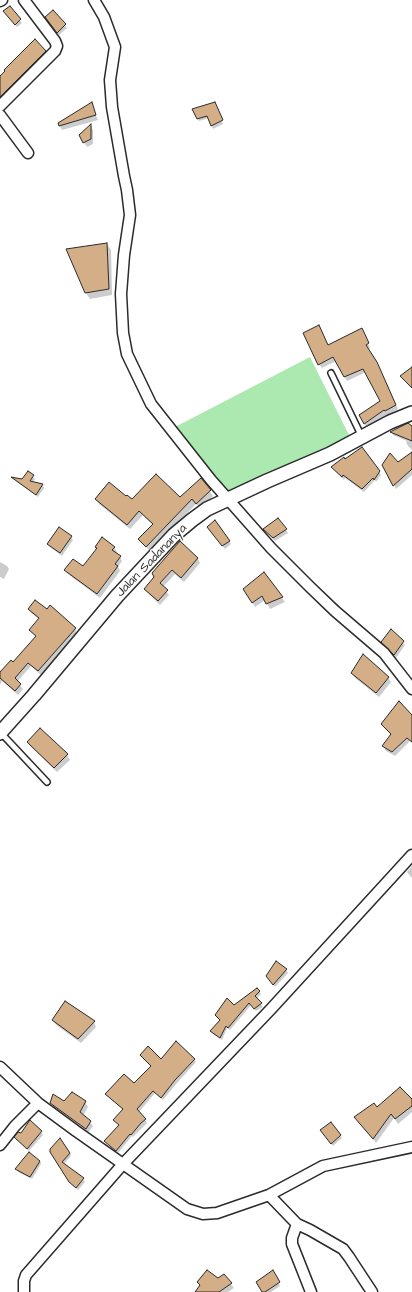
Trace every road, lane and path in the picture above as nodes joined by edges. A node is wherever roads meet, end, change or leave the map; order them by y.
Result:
1 (24, 0) edge
2 (94, 0) edge
3 (0, 106) edge
4 (0, 115) edge
5 (28, 153) dead end
6 (331, 373) dead end
7 (412, 412) edge
8 (362, 437) junction
9 (228, 500) junction
10 (412, 689) edge
11 (0, 733) edge
12 (47, 782) dead end
13 (412, 855) edge
14 (0, 1067) edge
15 (38, 1103) junction
16 (0, 1145) edge
17 (412, 1147) edge
18 (123, 1164) junction
19 (269, 1195) junction
20 (297, 1224) junction
21 (24, 1292) edge
22 (311, 1292) edge
23 (372, 1292) edge

1 - 3 street
2 - 9 street
4 - 5 street
6 - 8 lane
7 - 8 street, Jalan Sadananya
8 - 9 street, Jalan Sadananya
9 - 10 street
9 - 11 street, Jalan Sadananya
11 - 12 lane
13 - 18 street
14 - 15 street
15 - 16 street
15 - 18 street
17 - 19 street
18 - 19 street
18 - 21 street
19 - 20 street
20 - 22 street
20 - 23 street

